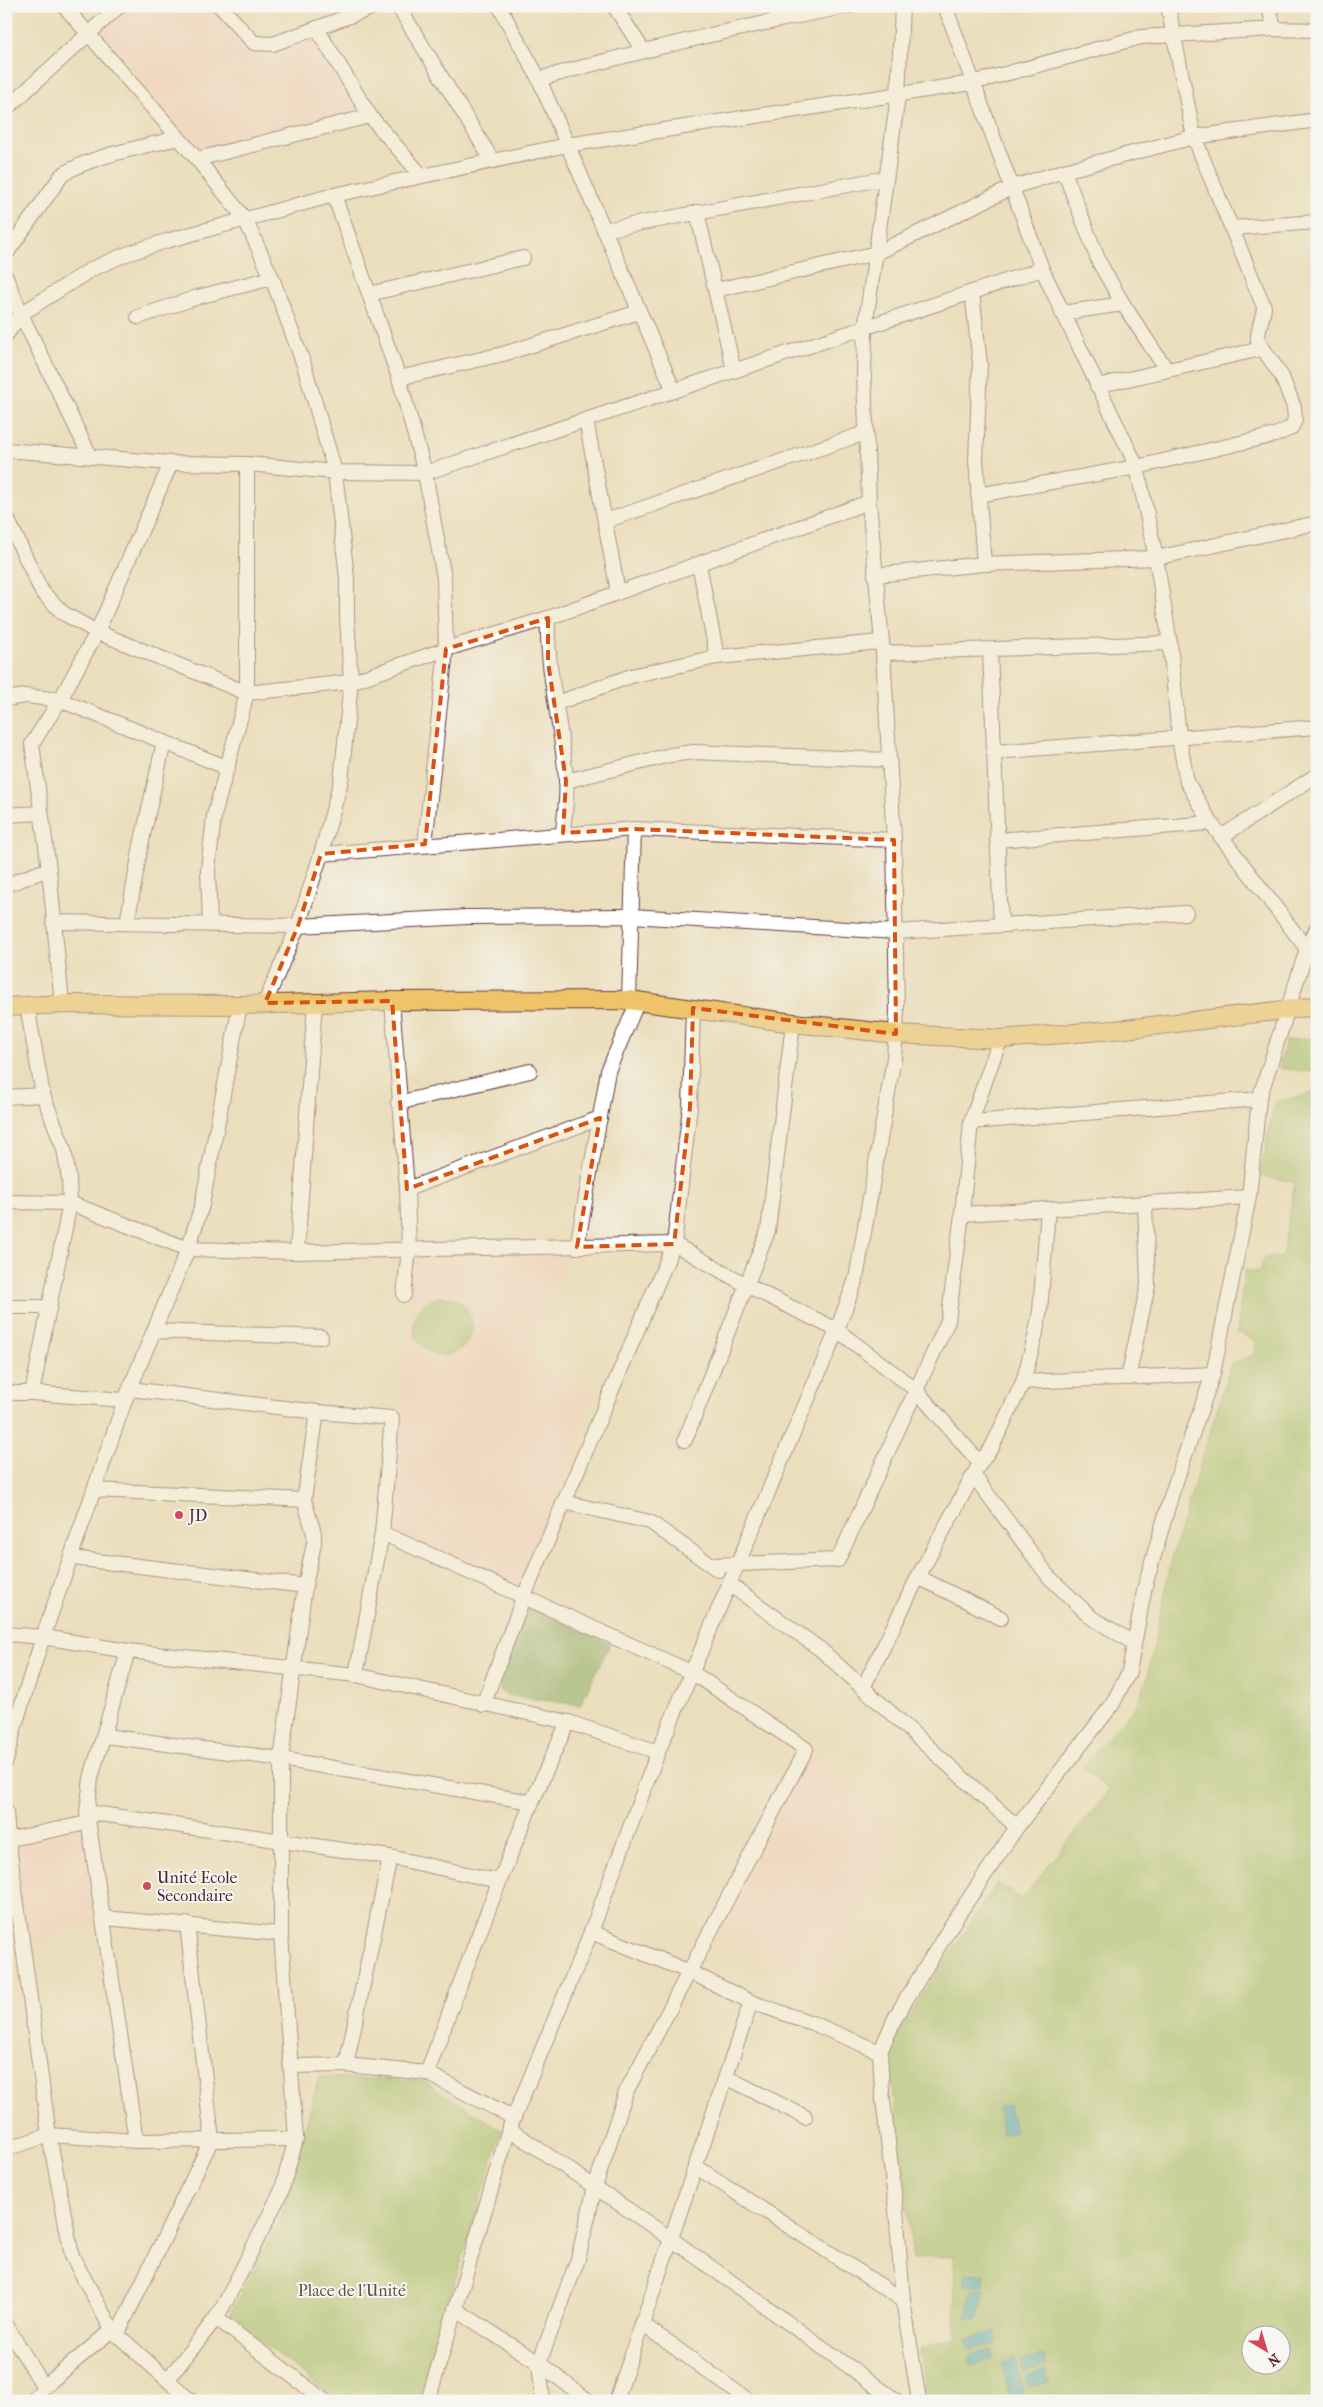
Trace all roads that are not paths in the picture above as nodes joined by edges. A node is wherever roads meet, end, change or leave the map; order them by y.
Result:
1 (64, 6) edge
2 (119, 6) edge
3 (220, 6) edge
4 (377, 6) edge
5 (398, 6) edge
6 (498, 6) edge
7 (614, 6) edge
8 (849, 6) edge
9 (902, 6) edge
10 (945, 6) edge
11 (1168, 6) edge
12 (1269, 6) edge
13 (807, 10) edge
14 (317, 29) junction
15 (1274, 29) junction
16 (1317, 30) edge
17 (86, 35) junction
18 (1173, 35) junction
19 (643, 50) junction
20 (539, 79) junction
21 (972, 83) junction
22 (898, 96) junction
23 (6, 109) edge
24 (370, 116) junction
25 (1317, 120) edge
26 (1194, 137) junction
27 (178, 138) junction
28 (567, 144) junction
29 (198, 160) junction
30 (492, 160) junction
31 (1064, 171) junction
32 (421, 175) junction
33 (886, 178) junction
34 (1013, 187) junction
35 (334, 195) junction
36 (697, 212) junction
37 (245, 219) junction
38 (1317, 222) edge
39 (1232, 228) junction
40 (604, 230) junction
41 (877, 253) junction
42 (6, 254) edge
43 (523, 258) dead end
44 (1042, 269) junction
45 (6, 277) edge
46 (272, 278) junction
47 (716, 290) junction
48 (972, 292) junction
49 (369, 294) junction
50 (1123, 304) junction
51 (639, 312) junction
52 (1062, 313) junction
53 (21, 314) junction
54 (138, 318) dead end
55 (866, 328) junction
56 (6, 335) edge
57 (1261, 349) junction
58 (1166, 369) junction
59 (734, 371) junction
60 (399, 378) junction
61 (1097, 386) junction
62 (674, 391) junction
63 (586, 420) junction
64 (865, 432) junction
65 (6, 450) edge
66 (90, 456) junction
67 (171, 463) junction
68 (247, 464) junction
69 (1136, 467) junction
70 (335, 472) junction
71 (425, 473) junction
72 (978, 495) junction
73 (869, 502) junction
74 (6, 516) edge
75 (605, 521) junction
76 (1317, 523) edge
77 (1156, 558) junction
78 (699, 564) junction
79 (984, 564) junction
80 (875, 575) junction
81 (618, 592) junction
82 (548, 618) junction
83 (97, 632) junction
84 (1170, 643) junction
85 (882, 648) junction
86 (446, 649) junction
87 (990, 650) junction
88 (717, 657) junction
89 (351, 682) junction
90 (247, 693) junction
91 (6, 699) edge
92 (60, 700) junction
93 (557, 703) junction
94 (1317, 727) edge
95 (1179, 738) junction
96 (164, 742) junction
97 (994, 752) junction
98 (888, 760) junction
99 (228, 768) junction
100 (1317, 775) edge
101 (566, 781) junction
102 (40, 813) junction
103 (6, 815) edge
104 (1211, 823) junction
105 (634, 829) junction
106 (563, 833) junction
107 (1221, 837) junction
108 (894, 840) junction
109 (997, 840) junction
110 (425, 844) junction
111 (321, 854) junction
112 (48, 869) junction
113 (6, 885) edge
114 (1186, 913) dead end
115 (631, 916) junction
116 (53, 922) junction
117 (127, 923) junction
118 (210, 924) junction
119 (1001, 925) junction
120 (298, 926) junction
121 (1317, 928) edge
122 (896, 932) junction
123 (1307, 949) junction
124 (392, 1001) junction
125 (634, 1001) junction
126 (315, 1003) junction
127 (62, 1004) junction
128 (265, 1004) junction
129 (240, 1005) junction
130 (27, 1006) junction
131 (1317, 1006) edge
132 (6, 1007) edge
133 (692, 1008) junction
134 (1287, 1009) junction
135 (793, 1023) junction
136 (896, 1034) junction
137 (1000, 1040) junction
138 (530, 1071) dead end
139 (43, 1096) junction
140 (6, 1097) edge
141 (1259, 1099) junction
142 (398, 1102) junction
143 (600, 1118) junction
144 (971, 1122) junction
145 (407, 1189) junction
146 (1249, 1198) junction
147 (6, 1202) edge
148 (1144, 1203) junction
149 (70, 1204) junction
150 (1048, 1209) junction
151 (962, 1214) junction
152 (674, 1244) junction
153 (577, 1247) junction
154 (188, 1248) junction
155 (409, 1249) junction
156 (296, 1252) junction
157 (748, 1286) junction
158 (404, 1295) dead end
159 (6, 1306) edge
160 (50, 1307) junction
161 (837, 1330) junction
162 (154, 1331) junction
163 (321, 1337) dead end
164 (1212, 1374) junction
165 (1128, 1378) junction
166 (1023, 1382) junction
167 (916, 1390) junction
168 (32, 1392) junction
169 (6, 1393) edge
170 (127, 1394) junction
171 (317, 1412) junction
172 (685, 1440) dead end
173 (977, 1470) junction
174 (96, 1490) junction
175 (304, 1500) junction
176 (563, 1502) junction
177 (382, 1533) junction
178 (72, 1558) junction
179 (737, 1564) junction
180 (712, 1566) junction
181 (918, 1577) junction
182 (730, 1581) junction
183 (305, 1586) junction
184 (524, 1596) junction
185 (1001, 1618) dead end
186 (6, 1634) edge
187 (43, 1637) junction
188 (1134, 1643) junction
189 (128, 1651) junction
190 (293, 1670) junction
191 (693, 1673) junction
192 (356, 1675) junction
193 (863, 1688) junction
194 (483, 1705) junction
195 (11, 1719) edge
196 (568, 1722) junction
197 (105, 1736) junction
198 (658, 1752) junction
199 (281, 1759) junction
200 (6, 1761) edge
201 (530, 1802) junction
202 (6, 1811) edge
203 (87, 1818) junction
204 (1017, 1827) junction
205 (7, 1840) edge
206 (281, 1842) junction
207 (390, 1856) junction
208 (498, 1881) junction
209 (12, 1915) edge
210 (104, 1918) junction
211 (187, 1924) junction
212 (591, 1932) junction
213 (281, 1934) junction
214 (690, 1972) junction
215 (752, 2002) junction
216 (880, 2052) junction
217 (346, 2065) junction
218 (292, 2066) junction
219 (427, 2073) junction
220 (726, 2077) junction
221 (805, 2117) dead end
222 (512, 2124) junction
223 (48, 2135) junction
224 (212, 2139) junction
225 (296, 2139) junction
226 (136, 2141) junction
227 (6, 2149) edge
228 (695, 2166) junction
229 (595, 2187) junction
230 (670, 2238) junction
231 (903, 2300) junction
232 (455, 2309) junction
233 (216, 2318) junction
234 (641, 2323) junction
235 (6, 2326) edge
236 (114, 2332) junction
237 (539, 2363) junction
238 (168, 2379) junction
239 (44, 2386) junction
240 (33, 2401) edge
241 (192, 2401) edge
242 (325, 2401) edge
243 (428, 2401) edge
244 (543, 2401) edge
245 (589, 2401) edge
246 (616, 2401) edge
247 (749, 2401) edge
248 (897, 2401) edge
249 (918, 2401) edge

1 - 17 street
2 - 17 street
3 - 14 street
4 - 14 street
5 - 30 street
6 - 20 street
7 - 19 street
8 - 13 street
9 - 22 street
10 - 21 street
11 - 18 street
12 - 15 street
13 - 19 street
14 - 24 street
15 - 16 street
15 - 18 street
17 - 23 street
17 - 27 street
18 - 21 street
18 - 26 street
19 - 20 street
20 - 28 street
21 - 22 street
21 - 34 street
22 - 28 street
22 - 33 street
24 - 29 street
24 - 32 street
25 - 26 street
26 - 31 street
26 - 39 street
27 - 29 street
27 - 42 street
28 - 30 street
28 - 40 street
29 - 37 street
30 - 32 street
31 - 34 street
31 - 50 street
32 - 35 street
33 - 36 street
33 - 41 street
34 - 41 street
34 - 44 street
35 - 37 street
35 - 49 street
36 - 40 street
36 - 47 street
37 - 46 street
37 - 53 street
38 - 39 street
39 - 57 street
40 - 51 street
41 - 47 street
41 - 55 street
43 - 49 street
44 - 48 street
44 - 52 street
45 - 53 street
46 - 54 street
46 - 70 street
47 - 59 street
48 - 55 street
48 - 72 street
49 - 60 street
50 - 52 street
50 - 58 street
51 - 60 street
51 - 62 street
52 - 61 street
53 - 56 street
53 - 66 street
55 - 59 street
55 - 64 street
57 - 58 street
57 - 69 street
58 - 61 street
59 - 62 street
60 - 71 street
61 - 69 street
62 - 63 street
63 - 71 street
63 - 75 street
64 - 73 street
64 - 75 street
65 - 66 street
66 - 67 street
67 - 68 street
67 - 83 street
68 - 70 street
68 - 90 street
69 - 72 street
69 - 77 street
70 - 71 street
70 - 89 street
71 - 86 street
72 - 79 street
73 - 78 street
73 - 80 street
74 - 83 street
75 - 81 street
76 - 77 street
77 - 79 street
77 - 84 street
78 - 81 street
78 - 88 street
79 - 80 street
80 - 85 street
81 - 82 street
82 - 86 street
82 - 93 street
83 - 90 street
83 - 92 street
84 - 87 street
84 - 95 street
85 - 87 street
85 - 88 street
85 - 98 street
86 - 89 street
86 - 110 street
87 - 97 street
88 - 93 street
89 - 90 street
89 - 111 street
90 - 99 street
91 - 92 street
92 - 96 street
92 - 102 street
93 - 101 street
94 - 95 street
95 - 97 street
95 - 104 street
96 - 99 street
96 - 117 street
97 - 109 street
98 - 101 street
98 - 108 street
99 - 118 street
100 - 107 street
101 - 106 street
102 - 103 street
102 - 112 street
104 - 107 street
104 - 109 street
105 - 106 street
105 - 108 street
105 - 115 street
106 - 110 street
107 - 123 street
108 - 122 street
109 - 119 street
110 - 111 street
111 - 120 street
112 - 113 street
112 - 116 street
114 - 119 street
115 - 120 street
115 - 122 street
115 - 125 street
116 - 117 street
116 - 127 street
117 - 118 street
118 - 120 street
119 - 122 street
120 - 128 street
121 - 123 street
122 - 136 street
123 - 134 street
124 - 125 main road
124 - 126 main road
124 - 142 street
125 - 133 main road
125 - 143 street
126 - 128 main road
126 - 156 street
127 - 129 main road
127 - 130 main road
128 - 129 main road
129 - 154 street
130 - 132 main road
130 - 139 street
131 - 134 main road
133 - 135 main road
133 - 152 street
134 - 137 main road
134 - 141 street
135 - 136 main road
135 - 157 street
136 - 137 main road
136 - 161 street
137 - 144 street
138 - 142 street
139 - 140 street
139 - 149 street
141 - 144 street
141 - 146 street
142 - 145 street
143 - 145 street
143 - 153 street
144 - 151 street
145 - 155 street
146 - 148 street
146 - 164 street
147 - 149 street
148 - 150 street
148 - 165 street
149 - 154 street
149 - 160 street
150 - 151 street
150 - 166 street
151 - 167 street
152 - 153 street
152 - 157 street
152 - 176 street
153 - 155 street
154 - 156 street
154 - 162 street
155 - 156 street
155 - 158 street
157 - 161 street
157 - 172 street
159 - 160 street
160 - 168 street
161 - 167 street
161 - 179 street
162 - 163 street
162 - 170 street
164 - 165 street
164 - 188 street
165 - 166 street
166 - 173 street
167 - 173 street
167 - 179 street
168 - 169 street
168 - 170 street
170 - 171 street
170 - 174 street
171 - 175 street
171 - 177 street
173 - 181 street
173 - 188 street
174 - 175 street
174 - 178 street
175 - 183 street
176 - 180 street
176 - 184 street
177 - 184 street
177 - 192 street
178 - 183 street
178 - 187 street
179 - 180 street
179 - 182 street
180 - 182 street
181 - 185 street
181 - 193 street
182 - 191 street
182 - 193 street
183 - 190 street
184 - 191 street
184 - 194 street
186 - 187 street
187 - 189 street
187 - 195 street
188 - 204 street
189 - 190 street
189 - 197 street
190 - 192 street
190 - 199 street
191 - 198 street
191 - 214 street
192 - 194 street
193 - 204 street
194 - 196 street
195 - 200 street
196 - 198 street
196 - 201 street
197 - 199 street
197 - 203 street
198 - 212 street
199 - 201 street
199 - 206 street
201 - 208 street
202 - 205 street
203 - 205 street
203 - 206 street
203 - 210 street
204 - 216 street
205 - 209 street
206 - 207 street
206 - 213 street
207 - 208 street
207 - 217 street
208 - 219 street
209 - 223 street
210 - 211 street
210 - 226 street
211 - 213 street
211 - 224 street
212 - 214 street
212 - 222 street
213 - 218 street
214 - 215 street
214 - 229 street
215 - 216 street
215 - 220 street
216 - 231 street
217 - 218 street
217 - 219 street
218 - 225 street
219 - 222 street
220 - 221 street
220 - 228 street
222 - 229 street
222 - 232 street
223 - 226 street
223 - 227 street
223 - 236 street
224 - 225 street
224 - 226 street
224 - 236 street
225 - 233 street
228 - 230 street
228 - 231 street
229 - 230 street
229 - 237 street
230 - 234 street
230 - 248 street
231 - 249 street
232 - 237 street
232 - 243 street
233 - 238 street
233 - 242 street
234 - 246 street
234 - 247 street
235 - 239 street
236 - 238 street
236 - 239 street
237 - 244 street
237 - 245 street
238 - 241 street
239 - 240 street

